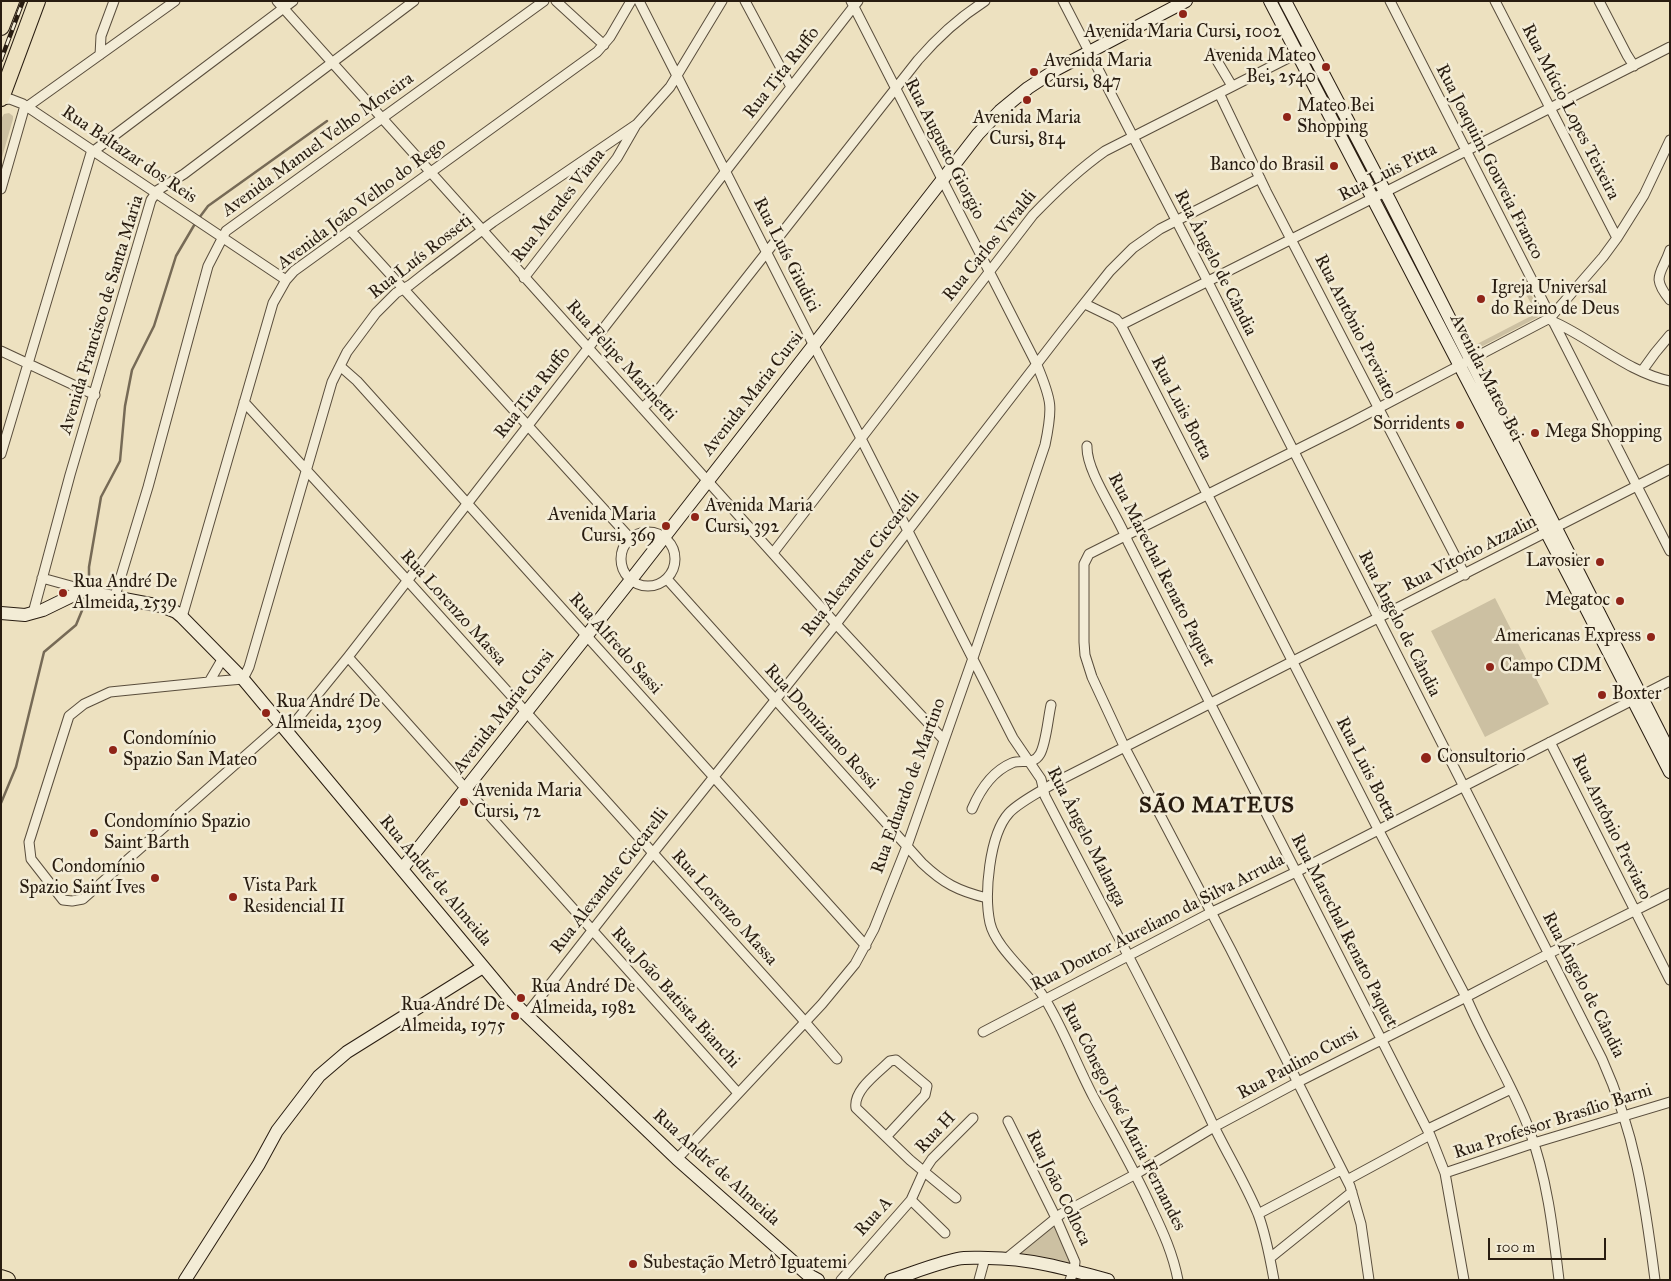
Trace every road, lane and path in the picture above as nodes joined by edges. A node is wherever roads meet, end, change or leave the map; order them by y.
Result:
1 (11, 1) edge
2 (37, 1) edge
3 (114, 1) edge
4 (175, 1) edge
5 (293, 1) edge
6 (414, 1) edge
7 (544, 1) edge
8 (556, 1) edge
9 (631, 1) edge
10 (639, 1) edge
11 (722, 1) edge
12 (745, 1) edge
13 (984, 1) edge
14 (1063, 1) edge
15 (1186, 1) edge
16 (1270, 1) edge
17 (1285, 1) edge
18 (1390, 1) edge
19 (1495, 1) edge
20 (1600, 1) edge
21 (854, 3) edge
22 (280, 5) edge
23 (1, 27) edge
24 (604, 45) junction
25 (1670, 47) edge
26 (1303, 50) junction
27 (1089, 53) junction
28 (100, 54) junction
29 (1213, 54) dead end
30 (332, 62) junction
31 (1634, 66) junction
32 (676, 77) junction
33 (1232, 86) junction
34 (791, 87) junction
35 (895, 89) junction
36 (1218, 93) junction
37 (1, 99) edge
38 (27, 107) junction
39 (1550, 108) junction
40 (383, 119) junction
41 (637, 124) junction
42 (1132, 137) junction
43 (1670, 140) edge
44 (607, 144) junction
45 (93, 150) junction
46 (1466, 152) junction
47 (620, 154) junction
48 (430, 172) junction
49 (726, 172) junction
50 (1260, 178) junction
51 (942, 180) junction
52 (1, 189) edge
53 (1386, 192) junction
54 (157, 193) junction
55 (1373, 198) junction
56 (1175, 221) junction
57 (350, 230) junction
58 (482, 230) junction
59 (222, 237) junction
60 (1617, 238) junction
61 (1292, 240) junction
62 (1670, 250) edge
63 (766, 252) junction
64 (989, 272) junction
65 (524, 278) junction
66 (286, 280) junction
67 (1208, 282) junction
68 (404, 289) junction
69 (1670, 300) edge
70 (1085, 304) junction
71 (1551, 319) junction
72 (1121, 325) junction
73 (1670, 335) edge
74 (814, 345) junction
75 (588, 349) junction
76 (1, 351) edge
77 (1465, 362) junction
78 (28, 363) junction
79 (340, 366) junction
80 (1037, 366) junction
81 (1642, 372) junction
82 (1670, 381) edge
83 (94, 395) junction
84 (244, 402) junction
85 (642, 408) junction
86 (1378, 408) junction
87 (528, 426) junction
88 (861, 438) junction
89 (1087, 446) dead end
90 (1293, 450) junction
91 (1, 454) edge
92 (1670, 469) edge
93 (307, 470) junction
94 (708, 481) junction
95 (1637, 486) junction
96 (1207, 494) junction
97 (467, 504) junction
98 (908, 530) junction
99 (1551, 530) junction
100 (1126, 536) junction
101 (664, 537) junction
102 (630, 538) junction
103 (1670, 551) edge
104 (772, 554) junction
105 (1465, 575) junction
106 (42, 578) junction
107 (667, 579) junction
108 (407, 580) junction
109 (630, 581) junction
110 (80, 591) junction
111 (115, 596) junction
112 (1, 613) edge
113 (33, 613) junction
114 (182, 617) junction
115 (1378, 619) junction
116 (836, 624) junction
117 (586, 636) junction
118 (348, 657) junction
119 (223, 658) junction
120 (973, 658) junction
121 (1293, 662) junction
122 (243, 679) junction
123 (1670, 681) edge
124 (209, 682) junction
125 (1637, 698) junction
126 (775, 701) junction
127 (1210, 704) junction
128 (1050, 705) dead end
129 (525, 712) junction
130 (284, 728) junction
131 (944, 740) junction
132 (1550, 742) junction
133 (1126, 748) junction
134 (1670, 754) edge
135 (1029, 762) junction
136 (1670, 772) edge
137 (713, 777) junction
138 (1464, 786) junction
139 (465, 789) junction
140 (1044, 789) junction
141 (972, 808) dead end
142 (1378, 829) junction
143 (907, 846) junction
144 (653, 853) junction
145 (402, 869) junction
146 (1296, 872) junction
147 (1670, 893) edge
148 (986, 898) junction
149 (1634, 911) junction
150 (1210, 913) junction
151 (592, 930) junction
152 (866, 946) junction
153 (1548, 954) junction
154 (1128, 956) junction
155 (483, 967) junction
156 (1670, 980) edge
157 (1466, 997) junction
158 (1045, 999) junction
159 (526, 1015) junction
160 (806, 1023) junction
161 (983, 1032) dead end
162 (1381, 1039) junction
163 (837, 1059) dead end
164 (1298, 1082) junction
165 (1511, 1090) junction
166 (738, 1093) junction
167 (1670, 1102) edge
168 (1625, 1116) junction
169 (974, 1118) dead end
170 (1008, 1121) dead end
171 (1214, 1127) junction
172 (1429, 1132) junction
173 (886, 1137) junction
174 (1534, 1143) junction
175 (677, 1158) junction
176 (1341, 1170) junction
177 (924, 1171) junction
178 (1446, 1173) junction
179 (1136, 1174) junction
180 (1346, 1180) junction
181 (1352, 1192) junction
182 (956, 1198) dead end
183 (912, 1200) junction
184 (1258, 1214) junction
185 (1056, 1218) junction
186 (945, 1233) dead end
187 (979, 1258) junction
188 (1007, 1258) junction
189 (1270, 1258) junction
190 (1072, 1275) edge
191 (1, 1278) edge
192 (7, 1280) edge
193 (185, 1280) edge
194 (818, 1280) edge
195 (841, 1280) edge
196 (891, 1280) edge
197 (979, 1280) edge
198 (1108, 1280) edge
199 (1178, 1280) edge
200 (1274, 1280) edge
201 (1369, 1280) edge
202 (1464, 1280) edge
203 (1559, 1280) edge
204 (1655, 1280) edge

1 - 23 highway
2 - 37 highway
3 - 28 street
4 - 28 street
5 - 22 street
6 - 30 street, Avenida Francisco de Santa Maria
7 - 40 street, Avenida Manuel Velho Moreira
8 - 24 street
9 - 24 street, Avenida João Velho do Rego
10 - 32 street, Rua Luís Giudici
11 - 32 street, Rua Luís Rosseti
12 - 34 street
13 - 35 street
14 - 27 street, Rua Ângelo de Cândia
15 - 27 main road, Avenida Maria Cursi
16 - 26 main road, Avenida Mateo Bei
17 - 26 main road, Avenida Mateo Bei
18 - 46 street, Rua Joaquim Gouveia Franco
19 - 39 street, Rua Múcio Lopes Teixeira
20 - 31 street
21 - 34 street, Rua Tita Ruffo
21 - 35 street, Rua Augusto Giorgio
22 - 30 street, Rua Felipe Marinetti
22 - 45 street
24 - 48 street, Avenida João Velho do Rego
25 - 31 street, Rua Luis Pitta
26 - 33 street, Rua Carlos Vivaldi
26 - 53 main road, Avenida Mateo Bei
26 - 55 main road, Avenida Mateo Bei
27 - 42 street, Rua Ângelo de Cândia
27 - 51 main road, Avenida Maria Cursi
28 - 38 street
29 - 33 street
30 - 40 street, Rua Felipe Marinetti
30 - 54 street, Avenida Francisco de Santa Maria
31 - 39 street, Rua Luis Pitta
32 - 41 street, Rua Luís Rosseti
32 - 49 street, Rua Luís Giudici
33 - 36 street, Rua Carlos Vivaldi
34 - 49 street, Rua Tita Ruffo
35 - 51 street, Rua Augusto Giorgio
35 - 63 street
36 - 42 street, Rua Carlos Vivaldi
36 - 50 street, Rua Antônio Previato
37 - 38 street, Rua Baltazar dos Reis
38 - 45 street, Rua Baltazar dos Reis
38 - 52 street
39 - 46 street, Rua Luis Pitta
39 - 60 street, Rua Múcio Lopes Teixeira
40 - 48 street, Rua Felipe Marinetti
40 - 59 street, Avenida Manuel Velho Moreira
41 - 44 street, Rua Luís Rosseti
41 - 47 street, Rua Mendes Viana
42 - 56 street, Rua Ângelo de Cândia
42 - 64 street, Rua Carlos Vivaldi
43 - 60 street
44 - 47 street, Rua Mendes Viana
44 - 58 street, Rua Luís Rosseti
45 - 54 street, Rua Baltazar dos Reis
45 - 78 street
46 - 53 street, Rua Luis Pitta
46 - 71 street, Rua Joaquim Gouveia Franco
47 - 65 street, Rua Mendes Viana
48 - 57 street, Avenida João Velho do Rego
48 - 58 street, Rua Felipe Marinetti
49 - 63 street, Rua Luís Giudici
49 - 75 street, Rua Tita Ruffo
50 - 56 street, Rua Alexandre Ciccarelli
50 - 61 street, Rua Antônio Previato
51 - 64 street, Rua Augusto Giorgio
51 - 74 main road, Avenida Maria Cursi
53 - 55 street, Rua Luis Pitta
53 - 77 main road, Avenida Mateo Bei
54 - 59 street, Rua Baltazar dos Reis
54 - 83 street, Avenida Francisco de Santa Maria
55 - 61 street, Rua Luis Pitta
55 - 77 main road, Avenida Mateo Bei
56 - 67 street, Rua Ângelo de Cândia
56 - 70 street, Rua Alexandre Ciccarelli
57 - 66 street, Avenida João Velho do Rego
57 - 68 street
58 - 65 street, Rua Felipe Marinetti
58 - 68 street, Rua Luís Rosseti
59 - 66 street, Rua Baltazar dos Reis
59 - 111 street, Avenida Manuel Velho Moreira
60 - 71 street
61 - 67 street, Rua Luis Pitta
61 - 86 street, Rua Antônio Previato
62 - 69 street
63 - 74 street, Rua Luís Giudici
63 - 85 street
64 - 80 street, Rua Augusto Giorgio
64 - 88 street, Rua Carlos Vivaldi
65 - 75 street, Rua Felipe Marinetti
66 - 84 street, Avenida João Velho do Rego
67 - 72 street, Rua Luis Pitta
67 - 90 street, Rua Ângelo de Cândia
68 - 79 street, Rua Luís Rosseti
68 - 87 street
70 - 72 street, Rua Luis Botta
70 - 80 street, Rua Alexandre Ciccarelli
71 - 77 street
71 - 81 street
71 - 95 street, Rua Joaquim Gouveia Franco
72 - 96 street, Rua Luis Botta
73 - 81 street
74 - 88 street, Rua Luís Giudici
74 - 94 main road, Avenida Maria Cursi
75 - 85 street, Rua Felipe Marinetti
75 - 87 street, Rua Tita Ruffo
76 - 78 street
77 - 86 street
77 - 99 main road, Avenida Mateo Bei
78 - 83 street
78 - 91 street
79 - 93 street, Rua Luís Rosseti
79 - 97 street, Rua Alfredo Sassi
80 - 98 street, Rua Alexandre Ciccarelli
80 - 120 street, Rua Eduardo de Martino
81 - 82 street
83 - 106 street, Avenida Francisco de Santa Maria
84 - 93 street, Rua Lorenzo Massa
84 - 114 street, Avenida João Velho do Rego
85 - 94 street, Rua Felipe Marinetti
86 - 90 street
86 - 105 street, Rua Antônio Previato
87 - 97 street, Rua Tita Ruffo
87 - 102 street
88 - 98 street, Rua Luís Giudici
88 - 104 street, Rua Carlos Vivaldi
89 - 100 street, Rua Marechal Renato Paquet
90 - 96 street
90 - 115 street, Rua Ângelo de Cândia
92 - 95 street, Rua Vitorio Azzalin
93 - 108 street, Rua Lorenzo Massa
93 - 122 street, Rua Luís Rosseti
94 - 101 main road, Avenida Maria Cursi
94 - 104 street, Rua Felipe Marinetti
95 - 99 street, Rua Vitorio Azzalin
95 - 103 street, Rua Joaquim Gouveia Franco
96 - 100 street
96 - 121 street, Rua Luis Botta
97 - 108 street, Rua Tita Ruffo
97 - 117 street, Rua Alfredo Sassi
98 - 116 street, Rua Alexandre Ciccarelli
98 - 120 street, Rua Luís Giudici
99 - 105 street, Rua Vitorio Azzalin
99 - 125 main road, Avenida Mateo Bei
100 - 127 street, Rua Marechal Renato Paquet
100 - 133 street
101 - 102 street
101 - 107 street
101 - 109 main road, Avenida Maria Cursi
102 - 109 street
104 - 116 street, Rua Felipe Marinetti
105 - 115 street, Rua Vitorio Azzalin
106 - 110 street
106 - 113 street, Avenida Francisco de Santa Maria
107 - 109 street
107 - 126 street, Rua Domiziano Rossi
108 - 118 street, Rua Tita Ruffo
108 - 129 street, Rua Lorenzo Massa
109 - 117 main road, Avenida Maria Cursi
110 - 111 main road, Rua André de Almeida
110 - 113 main road
111 - 114 main road, Rua André de Almeida
112 - 113 main road
114 - 119 main road, Rua André de Almeida
115 - 121 street, Rua Vitorio Azzalin
115 - 138 street, Rua Ângelo de Cândia
116 - 126 street, Rua Alexandre Ciccarelli
116 - 131 street, Rua Felipe Marinetti
117 - 129 main road, Avenida Maria Cursi
117 - 137 street, Rua Alfredo Sassi
118 - 130 street, Rua Tita Ruffo
118 - 139 street, Rua João Batista Bianchi
119 - 122 main road, Rua André de Almeida
119 - 124 street
120 - 131 street, Rua Eduardo de Martino
120 - 135 street, Rua Ângelo Malanga
121 - 127 street, Rua Vitorio Azzalin
121 - 142 street, Rua Luis Botta
122 - 124 street
122 - 130 main road, Rua André de Almeida
123 - 125 street, Rua Doutor Aureliano da Silva Arruda
124 - 130 street, Rua Tita Ruffo
125 - 132 street, Rua Doutor Aureliano da Silva Arruda
125 - 134 main road, Avenida Mateo Bei
125 - 136 main road, Avenida Mateo Bei
126 - 137 street, Rua Alexandre Ciccarelli
126 - 143 street, Rua Domiziano Rossi
127 - 133 street, Rua Vitorio Azzalin
127 - 146 street, Rua Marechal Renato Paquet
128 - 135 street
129 - 139 main road, Avenida Maria Cursi
129 - 144 street, Rua Lorenzo Massa
130 - 145 main road, Rua André de Almeida
131 - 143 street, Rua Eduardo de Martino
132 - 138 street, Rua Doutor Aureliano da Silva Arruda
132 - 149 street, Rua Antônio Previato
133 - 140 street, Rua Vitorio Azzalin
133 - 150 street
135 - 140 street, Rua Ângelo Malanga
135 - 141 street
137 - 144 street, Rua Alexandre Ciccarelli
137 - 152 street, Rua Alfredo Sassi
138 - 142 street, Rua Doutor Aureliano da Silva Arruda
138 - 153 street, Rua Ângelo de Cândia
139 - 145 main road, Avenida Maria Cursi
139 - 151 street, Rua João Batista Bianchi
140 - 148 street, Rua Cônego José Maria Fernandes
140 - 154 street, Rua Ângelo Malanga
142 - 146 street, Rua Doutor Aureliano da Silva Arruda
142 - 157 street, Rua Luis Botta
143 - 148 street, Rua Domiziano Rossi
143 - 152 street, Rua Eduardo de Martino
144 - 151 street, Rua Alexandre Ciccarelli
144 - 160 street, Rua Lorenzo Massa
145 - 155 main road, Rua André de Almeida
146 - 150 street, Rua Doutor Aureliano da Silva Arruda
146 - 162 street, Rua Marechal Renato Paquet
147 - 149 street, Rua Paulino Cursi
148 - 158 street, Rua Cônego José Maria Fernandes
149 - 153 street, Rua Paulino Cursi
149 - 156 street, Rua Antônio Previato
150 - 154 street, Rua Doutor Aureliano da Silva Arruda
150 - 164 street
151 - 159 street, Rua Alexandre Ciccarelli
151 - 166 street, Rua João Batista Bianchi
152 - 160 street, Rua Eduardo de Martino
153 - 157 street, Rua Paulino Cursi
153 - 168 street, Rua Ângelo de Cândia
154 - 158 street, Rua Doutor Aureliano da Silva Arruda
154 - 171 street, Rua Ângelo Malanga
155 - 159 main road, Rua André de Almeida
155 - 193 main road
157 - 162 street, Rua Paulino Cursi
157 - 165 street, Rua Luis Botta
158 - 161 street, Rua Doutor Aureliano da Silva Arruda
158 - 179 street, Rua Cônego José Maria Fernandes
159 - 175 main road, Rua André de Almeida
160 - 163 street, Rua Lorenzo Massa
160 - 166 street, Rua Eduardo de Martino
162 - 164 street, Rua Paulino Cursi
162 - 172 street, Rua Marechal Renato Paquet
164 - 171 street, Rua Paulino Cursi
164 - 176 street
165 - 172 street
165 - 174 street, Rua Luis Botta
166 - 175 street, Rua Eduardo de Martino
167 - 168 street, Rua Professor Brasílio Barni
168 - 174 street, Rua Professor Brasílio Barni
168 - 204 street, Rua Ângelo de Cândia
169 - 177 street, Rua H
170 - 185 street, Rua João Colloca
171 - 179 street, Rua Paulino Cursi
171 - 184 street, Rua Ângelo Malanga
172 - 178 street, Rua Marechal Renato Paquet
172 - 180 street
173 - 173 street
173 - 177 street
174 - 178 street, Rua Professor Brasílio Barni
174 - 203 street, Rua Luis Botta
175 - 194 main road, Rua André de Almeida
176 - 180 street
176 - 184 street
177 - 182 street
177 - 183 street, Rua A
178 - 202 street, Rua Marechal Renato Paquet
179 - 185 street, Rua Paulino Cursi
179 - 199 street, Rua Cônego José Maria Fernandes
180 - 181 street
181 - 189 street
181 - 201 street
183 - 186 street
183 - 195 street, Rua A
184 - 189 street, Rua Ângelo Malanga
185 - 188 street, Rua Paulino Cursi
185 - 190 street, Rua João Colloca
187 - 188 main road
187 - 196 main road
187 - 197 street
188 - 190 main road
189 - 200 street, Rua Ângelo Malanga
190 - 198 main road
191 - 192 highway

